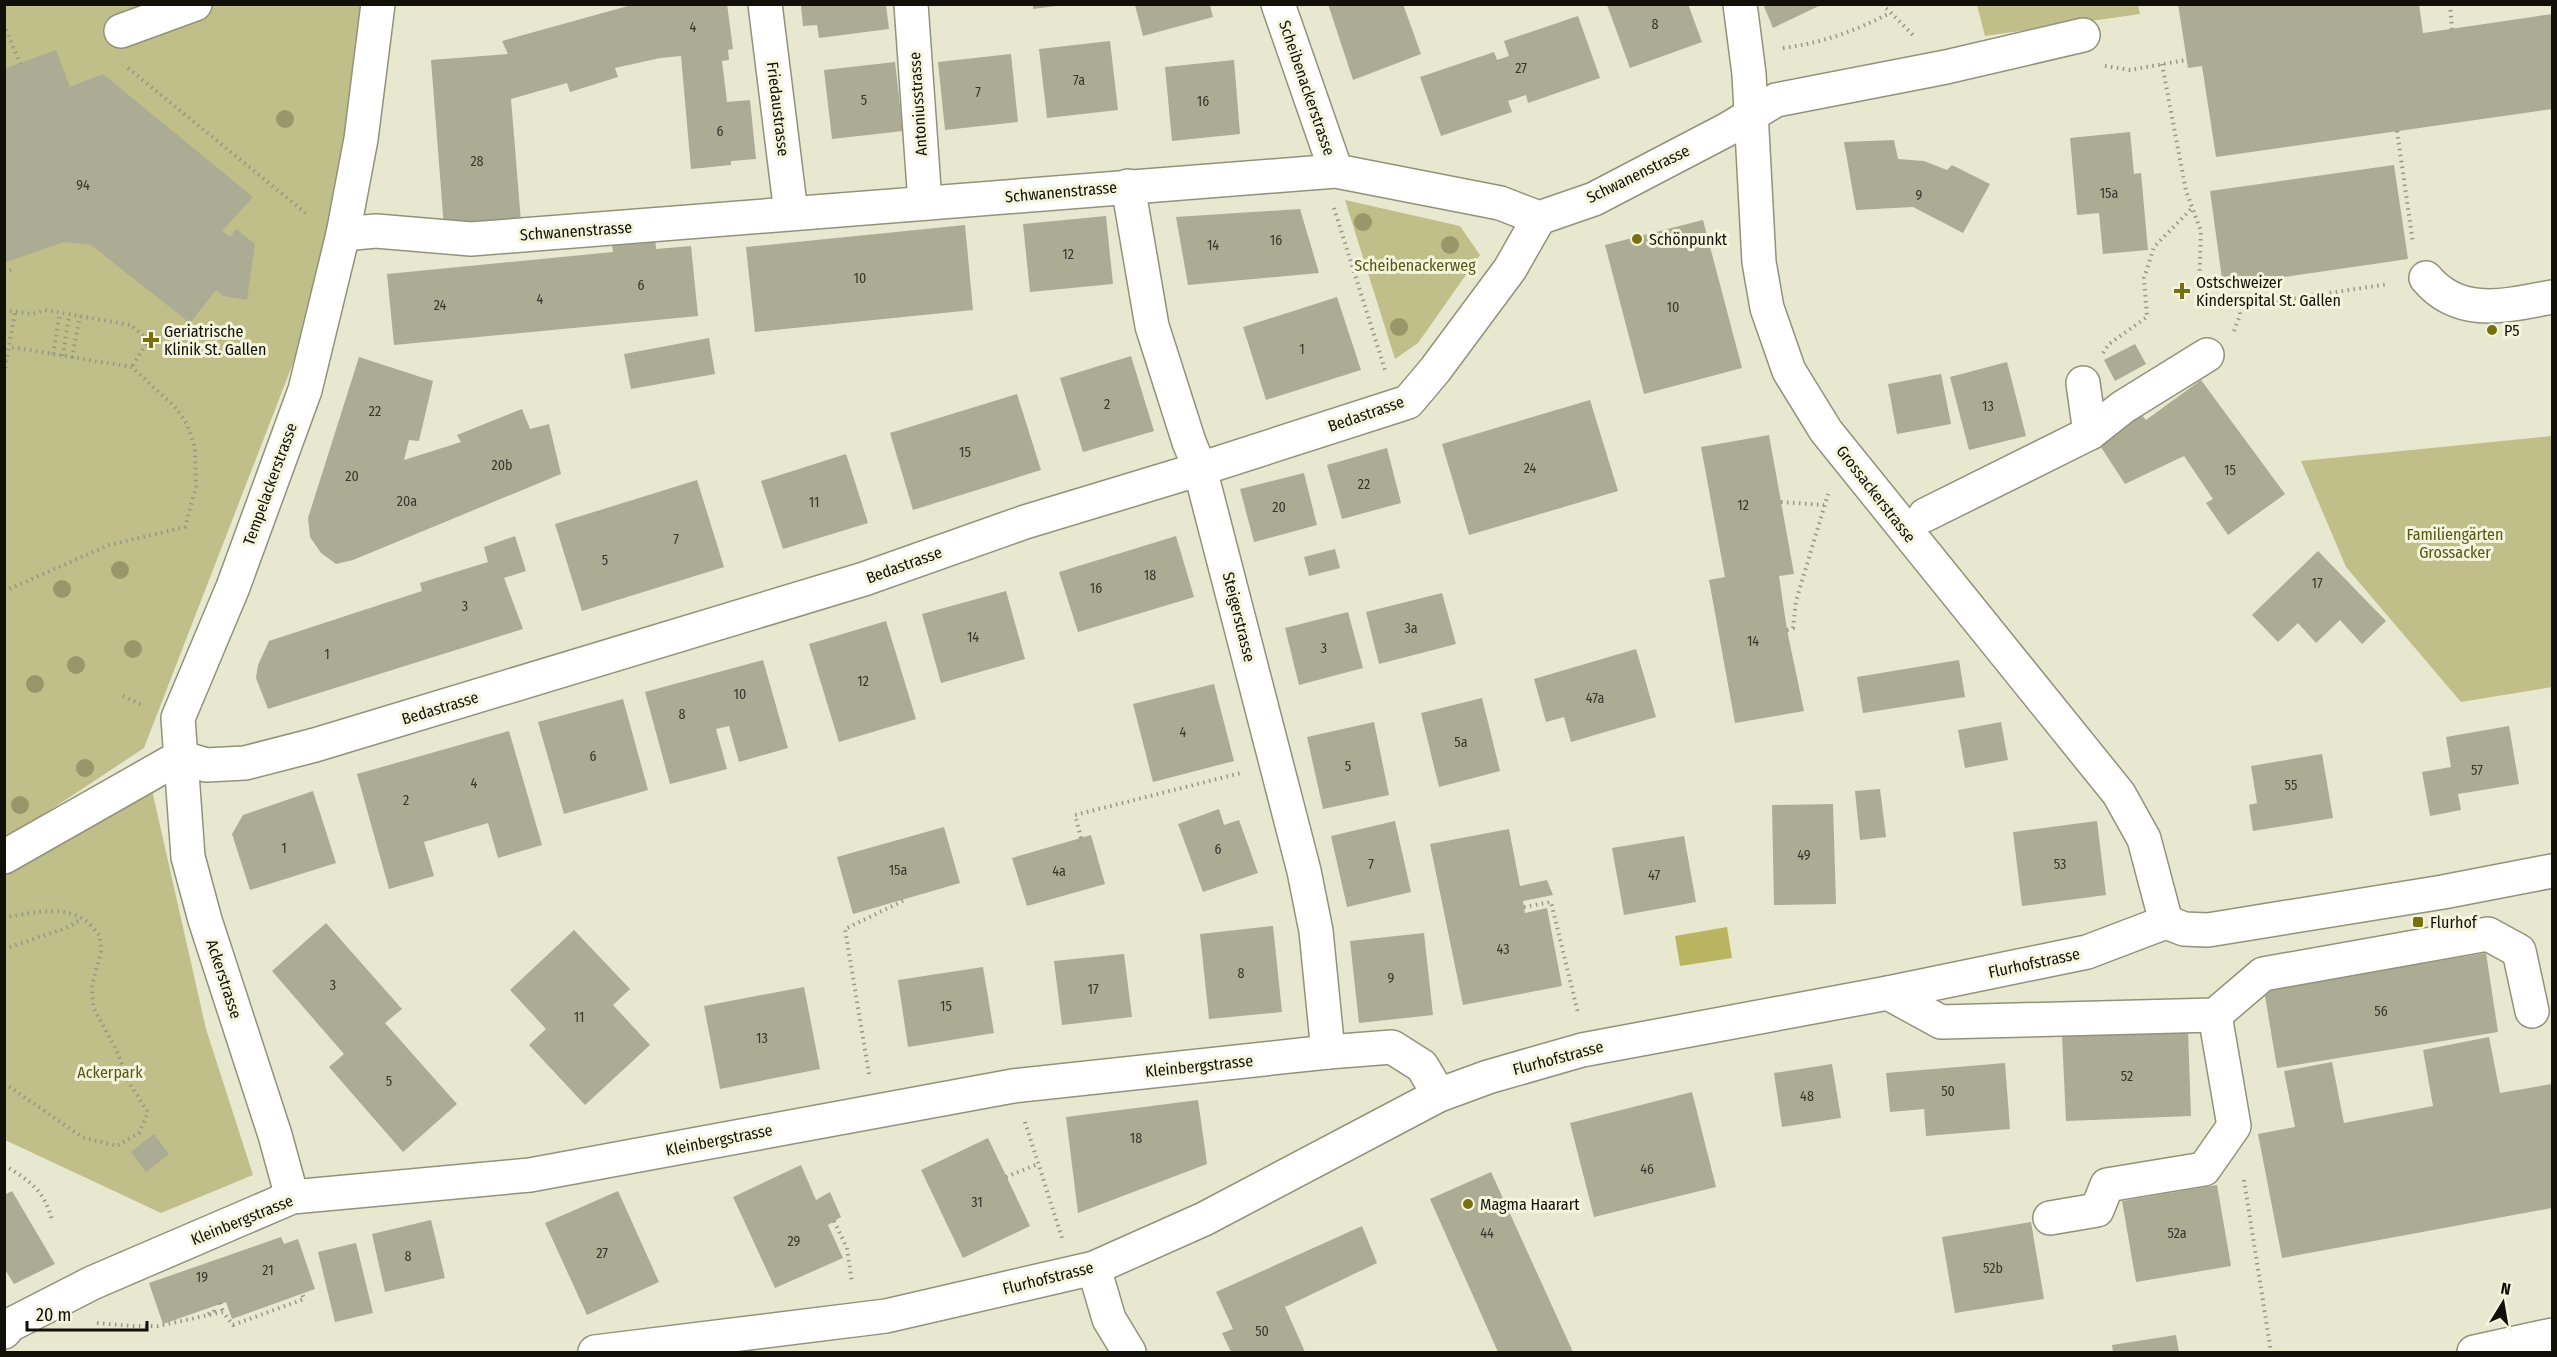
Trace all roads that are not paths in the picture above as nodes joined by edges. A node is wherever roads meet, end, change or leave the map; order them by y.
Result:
1 (195, 4) edge
2 (378, 4) edge
3 (765, 4) edge
4 (911, 4) edge
5 (1278, 4) edge
6 (1740, 4) edge
7 (122, 31) dead end
8 (2083, 35) road end
9 (1750, 116) junction
10 (1336, 171) junction
11 (1128, 186) junction
12 (925, 203) junction
13 (791, 213) junction
14 (1539, 218) junction
15 (343, 234) junction
16 (2426, 279) road end
17 (2553, 297) edge
18 (2207, 355) dead end
19 (2083, 383) road end
20 (2090, 432) junction
21 (1200, 469) junction
22 (1925, 515) dead end
23 (180, 757) junction
24 (4, 857) edge
25 (2553, 871) edge
26 (2488, 883) junction
27 (2166, 922) junction
28 (2488, 934) junction
29 (1888, 993) junction
30 (2532, 1011) dead end
31 (2215, 1015) junction
32 (1328, 1052) junction
33 (1439, 1095) junction
34 (292, 1197) junction
35 (2050, 1218) dead end
36 (1094, 1268) junction
37 (4, 1332) edge
38 (2553, 1335) edge
39 (595, 1353) edge
40 (1129, 1353) edge
41 (2474, 1353) edge

1 - 7 street
2 - 15 street, Tempelackerstrasse
3 - 13 street, Friedaustrasse
4 - 12 street, Antoniusstrasse
5 - 10 street, Scheibenackerstrasse
6 - 9 street, Grossackerstrasse
8 - 9 street, Schwanenstrasse
9 - 14 street, Schwanenstrasse
9 - 27 street, Grossackerstrasse
10 - 11 street, Schwanenstrasse
10 - 14 street, Schwanenstrasse
11 - 12 street, Schwanenstrasse
11 - 21 street, Steigerstrasse
12 - 13 street, Schwanenstrasse
13 - 15 street, Schwanenstrasse
14 - 21 street, Bedastrasse
15 - 23 street, Tempelackerstrasse
16 - 17 street
18 - 20 street
19 - 20 street
20 - 22 street
21 - 23 street, Bedastrasse
21 - 32 street, Steigerstrasse
23 - 24 street
23 - 34 street, Ackerstrasse
25 - 26 street
26 - 27 street
26 - 28 street
27 - 29 street, Flurhofstrasse
28 - 30 street
28 - 31 street
29 - 31 street
29 - 33 street, Flurhofstrasse
31 - 35 street
32 - 33 street, Kleinbergstrasse
32 - 34 street, Kleinbergstrasse
33 - 36 street, Flurhofstrasse
34 - 37 street, Kleinbergstrasse
36 - 39 street, Flurhofstrasse
36 - 40 street
38 - 41 street

